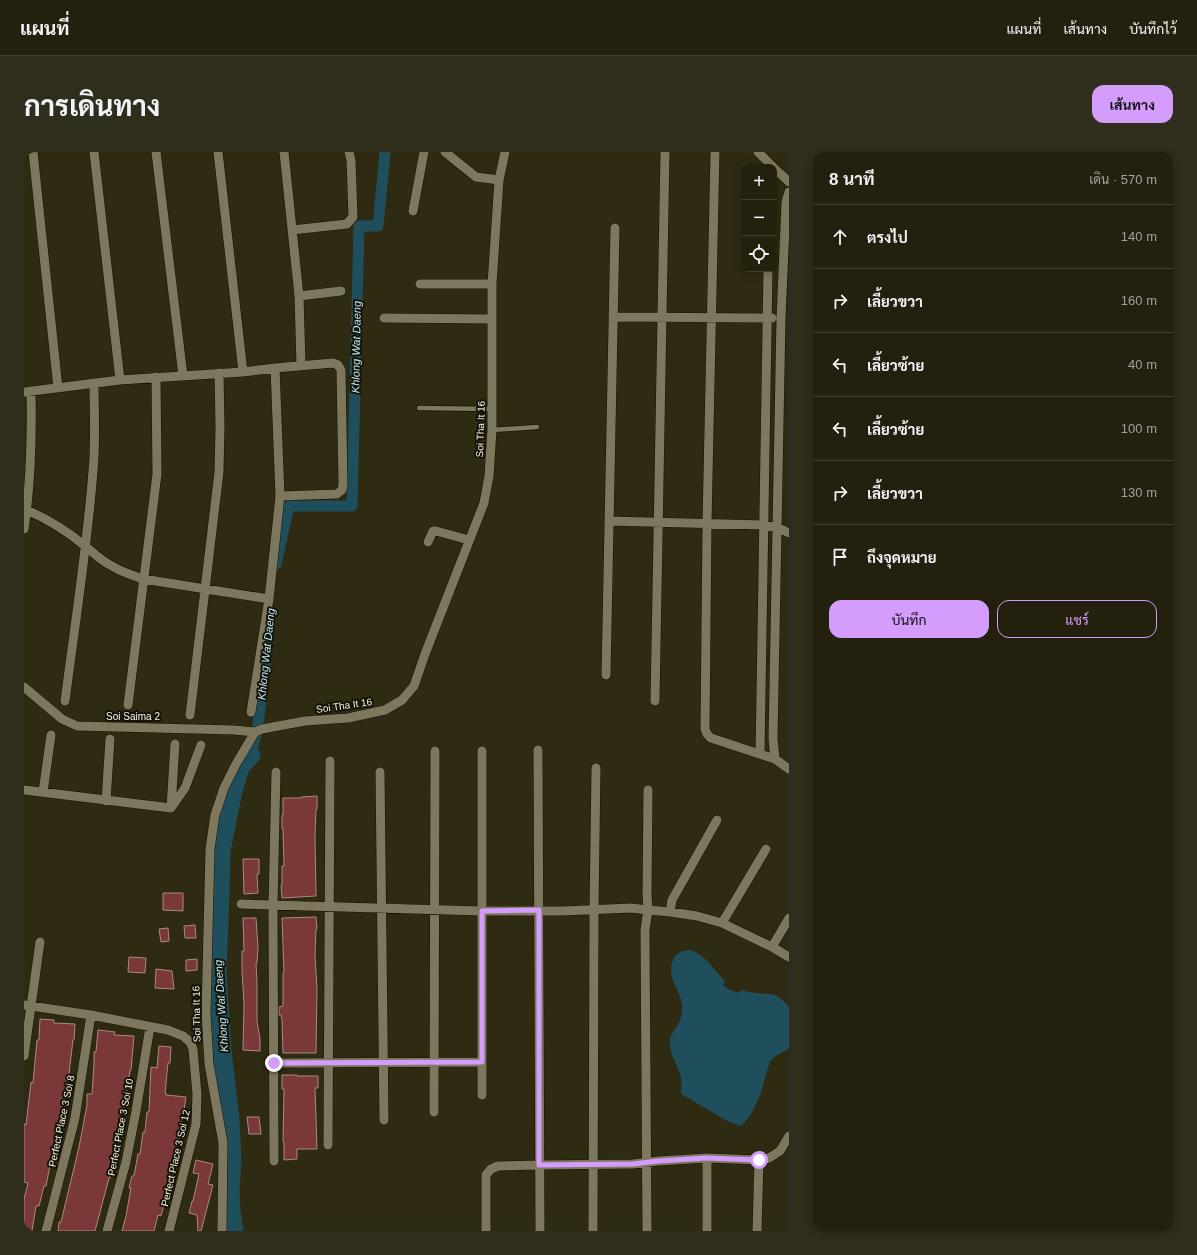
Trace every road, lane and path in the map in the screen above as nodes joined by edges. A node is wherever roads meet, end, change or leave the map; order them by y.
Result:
1 (33, 152) edge
2 (94, 152) edge
3 (156, 152) edge
4 (218, 152) edge
5 (284, 152) edge
6 (349, 152) edge
7 (424, 152) edge
8 (445, 152) edge
9 (505, 152) edge
10 (665, 152) edge
11 (715, 152) edge
12 (758, 152) edge
13 (769, 164) edge
14 (777, 172) edge
15 (499, 180) junction
16 (789, 182) edge
17 (789, 192) edge
18 (413, 211) dead end
19 (615, 228) dead end
20 (292, 230) junction
21 (768, 272) edge
22 (420, 284) dead end
23 (492, 284) junction
24 (341, 291) dead end
25 (299, 296) junction
26 (613, 317) junction
27 (662, 317) junction
28 (384, 318) dead end
29 (712, 318) junction
30 (767, 318) junction
31 (781, 318) junction
32 (492, 319) junction
33 (301, 365) junction
34 (274, 368) junction
35 (243, 372) junction
36 (218, 373) junction
37 (183, 376) junction
38 (156, 377) junction
39 (120, 380) junction
40 (94, 383) junction
41 (58, 388) junction
42 (27, 392) edge
43 (419, 408) dead end
44 (492, 409) junction
45 (537, 427) dead end
46 (492, 430) junction
47 (280, 496) junction
48 (25, 510) edge
49 (609, 521) junction
50 (658, 522) junction
51 (708, 523) junction
52 (764, 525) junction
53 (777, 526) junction
54 (24, 529) edge
55 (789, 532) edge
56 (470, 540) junction
57 (428, 542) dead end
58 (86, 546) junction
59 (143, 579) junction
60 (205, 589) junction
61 (269, 599) junction
62 (775, 670) junction
63 (761, 671) junction
64 (606, 675) dead end
65 (24, 687) edge
66 (65, 700) dead end
67 (655, 701) dead end
68 (128, 704) dead end
69 (251, 712) dead end
70 (190, 715) dead end
71 (255, 732) junction
72 (51, 735) dead end
73 (110, 739) dead end
74 (175, 744) dead end
75 (201, 745) dead end
76 (538, 750) dead end
77 (436, 751) dead end
78 (482, 751) dead end
79 (760, 754) junction
80 (775, 759) junction
81 (330, 761) dead end
82 (596, 768) dead end
83 (789, 769) edge
84 (276, 772) dead end
85 (380, 772) dead end
86 (24, 790) edge
87 (648, 790) dead end
88 (43, 792) junction
89 (106, 801) junction
90 (171, 808) junction
91 (717, 820) dead end
92 (766, 849) dead end
93 (241, 904) dead end
94 (273, 905) junction
95 (328, 907) junction
96 (382, 908) junction
97 (594, 909) junction
98 (435, 910) junction
99 (539, 910) junction
100 (648, 910) junction
101 (482, 911) junction
102 (670, 912) junction
103 (789, 918) edge
104 (722, 922) junction
105 (40, 942) dead end
106 (789, 946) edge
107 (772, 947) junction
108 (786, 956) edge
109 (27, 1006) edge
110 (91, 1015) junction
111 (150, 1027) junction
112 (24, 1056) edge
113 (434, 1062) junction
114 (482, 1062) junction
115 (274, 1063) junction
116 (328, 1063) junction
117 (383, 1063) junction
118 (482, 1095) dead end
119 (434, 1112) dead end
120 (384, 1120) dead end
121 (789, 1136) edge
122 (328, 1145) dead end
123 (706, 1158) junction
124 (759, 1160) junction
125 (274, 1161) dead end
126 (646, 1163) junction
127 (539, 1165) junction
128 (593, 1165) junction
129 (46, 1231) edge
130 (107, 1231) edge
131 (169, 1231) edge
132 (222, 1231) edge
133 (486, 1231) edge
134 (540, 1231) edge
135 (593, 1231) edge
136 (647, 1231) edge
137 (707, 1231) edge
138 (757, 1231) edge

1 - 41 street
2 - 39 street
3 - 37 street
4 - 35 street
5 - 20 street
6 - 20 street
7 - 18 street
8 - 15 street
9 - 15 street, Soi Tha It 16
10 - 27 street
11 - 29 street
12 - 13 street
14 - 16 street
15 - 23 street, Soi Tha It 16
17 - 31 street
19 - 26 street
20 - 25 street
21 - 30 street
22 - 23 street
23 - 32 street, Soi Tha It 16
24 - 25 street
25 - 33 street
26 - 27 street
26 - 49 street
27 - 29 street
27 - 50 street
28 - 32 street
29 - 30 street
29 - 51 street
30 - 31 street
30 - 52 street
31 - 53 street
32 - 44 street, Soi Tha It 16
33 - 34 street
33 - 47 street
34 - 35 street
34 - 47 street
35 - 36 street
36 - 37 street
36 - 60 street
37 - 38 street
38 - 39 street
38 - 59 street
39 - 40 street
40 - 41 street
40 - 58 street
41 - 42 street
42 - 48 street
43 - 44 lane
44 - 46 street, Soi Tha It 16
45 - 46 lane
46 - 56 street, Soi Tha It 16
47 - 61 street
48 - 54 street
48 - 58 street
49 - 50 street
49 - 64 street
50 - 51 street
50 - 67 street
51 - 52 street
51 - 79 street
52 - 53 street
52 - 63 street
53 - 55 street
53 - 62 street
56 - 57 street
56 - 71 street, Soi Tha It 16
58 - 59 street
58 - 66 street
59 - 60 street
59 - 68 street
60 - 61 street
60 - 70 street
61 - 69 street
62 - 63 street
62 - 80 street
63 - 79 street
65 - 71 street, Soi Saima 2
71 - 132 street, Soi Tha It 16
72 - 88 street
73 - 89 street
74 - 90 street
75 - 90 street
76 - 99 street
77 - 98 street
78 - 101 street
79 - 80 street
80 - 83 street
81 - 95 street
82 - 97 street
84 - 94 street
85 - 96 street
86 - 88 street
87 - 100 street
88 - 89 street
89 - 90 street
91 - 102 street
92 - 104 street
93 - 94 street
94 - 95 street
94 - 115 street
95 - 96 street
95 - 116 street
96 - 98 street
96 - 117 street
97 - 99 street
97 - 100 street
97 - 128 street
98 - 101 street
98 - 113 street
99 - 101 street
99 - 127 street
100 - 102 street
100 - 126 street
101 - 114 street
102 - 104 street
103 - 107 street
104 - 107 street
105 - 109 street
106 - 108 street
107 - 108 street
109 - 110 street
109 - 112 street
110 - 111 street
110 - 129 street, Perfect Place 3 Soi 8
111 - 130 street, Perfect Place 3 Soi 10
111 - 131 street, Perfect Place 3 Soi 12
113 - 114 street
113 - 117 street
113 - 119 street
114 - 118 street
115 - 116 street
115 - 125 street
116 - 117 street
116 - 122 street
117 - 120 street
121 - 124 street
123 - 124 street
123 - 126 street
123 - 137 street
124 - 138 street
126 - 128 street
126 - 136 street
127 - 128 street
127 - 133 street
127 - 134 street
128 - 135 street

